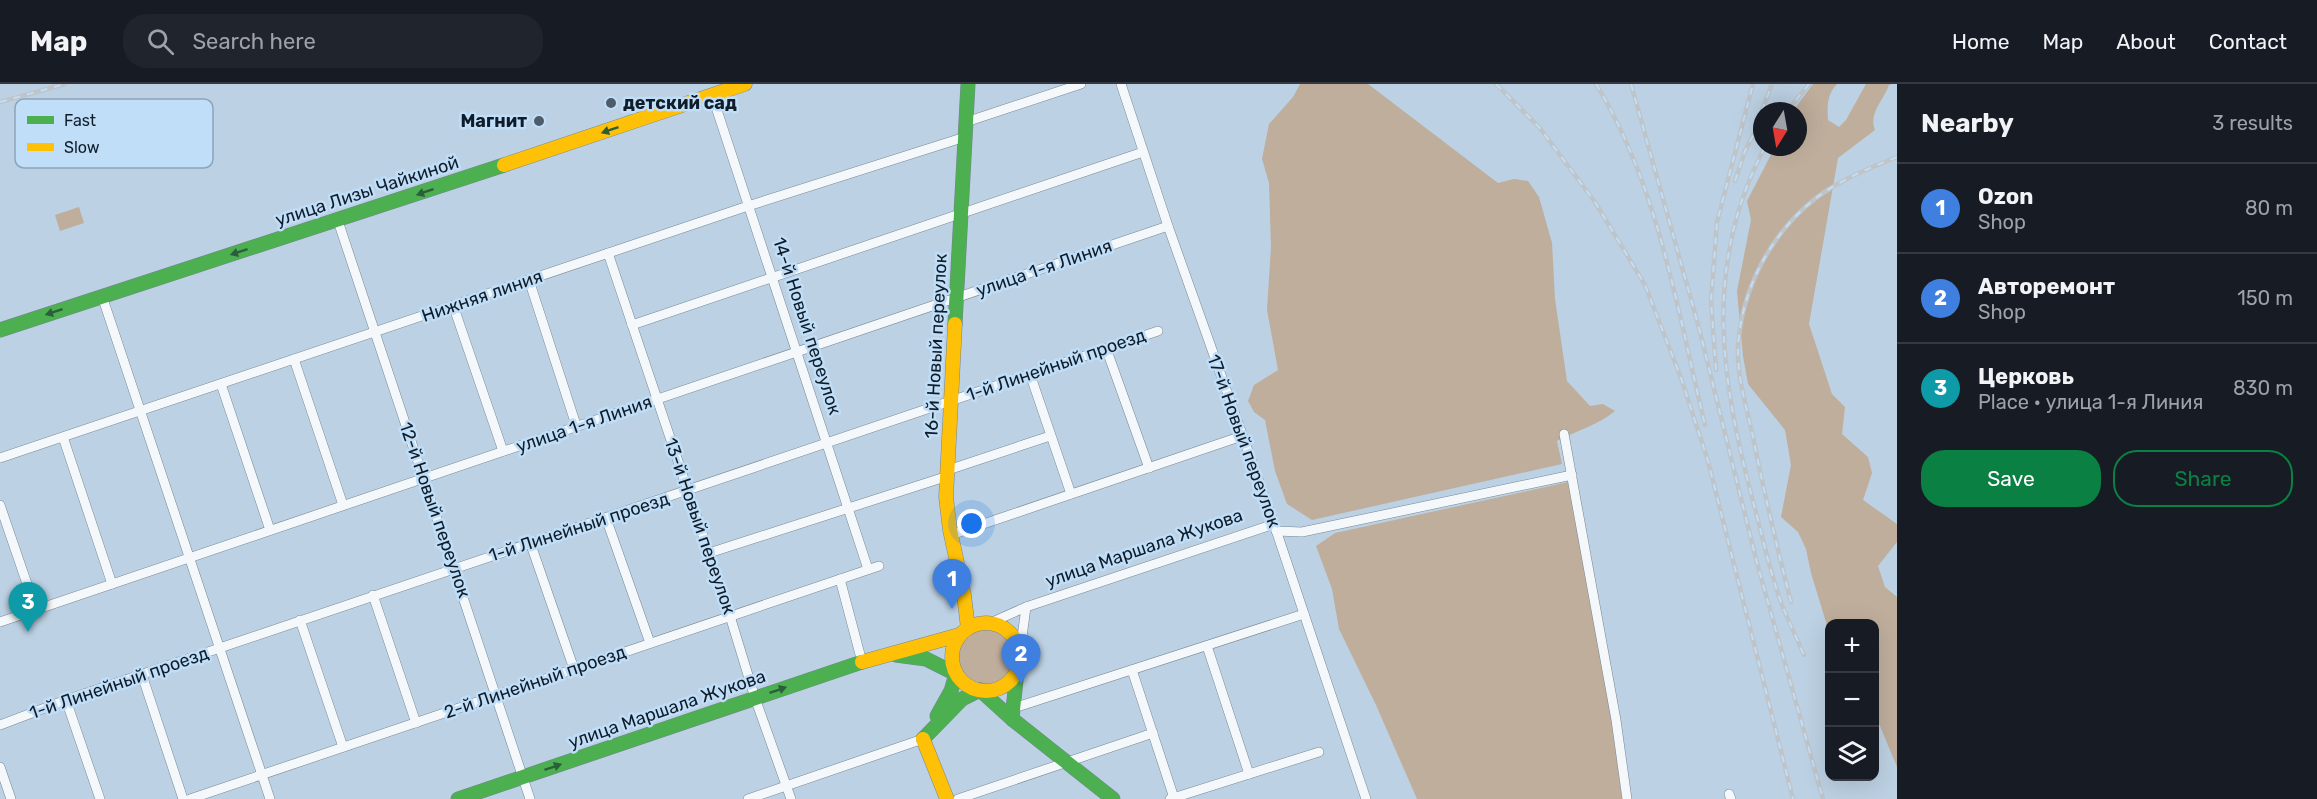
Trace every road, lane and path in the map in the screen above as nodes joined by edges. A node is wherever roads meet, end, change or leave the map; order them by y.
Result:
1 (745, 84) edge
2 (968, 84) edge
3 (1081, 84) edge
4 (1121, 84) edge
5 (712, 95) junction
6 (966, 122) junction
7 (965, 136) junction
8 (1143, 152) junction
9 (748, 206) junction
10 (960, 214) junction
11 (338, 221) junction
12 (1168, 226) junction
13 (608, 253) junction
14 (772, 278) junction
15 (529, 280) junction
16 (102, 296) junction
17 (956, 297) junction
18 (453, 305) junction
19 (632, 325) junction
20 (0, 330) edge
21 (1158, 331) dead end
22 (375, 332) junction
23 (1106, 348) junction
24 (796, 351) junction
25 (294, 359) junction
26 (1030, 374) junction
27 (221, 384) junction
28 (657, 399) junction
29 (950, 401) junction
30 (141, 411) junction
31 (576, 425) junction
32 (1564, 434) dead end
33 (1050, 436) junction
34 (1242, 436) junction
35 (63, 437) junction
36 (826, 442) junction
37 (503, 451) junction
38 (0, 458) edge
39 (1149, 468) junction
40 (948, 473) junction
41 (1572, 475) junction
42 (424, 478) junction
43 (688, 490) junction
44 (1071, 494) junction
45 (0, 505) edge
46 (343, 505) junction
47 (848, 508) junction
48 (606, 518) junction
49 (1275, 528) junction
50 (270, 530) junction
51 (951, 535) junction
52 (530, 542) junction
53 (709, 553) junction
54 (190, 557) junction
55 (879, 566) dead end
56 (454, 568) junction
57 (868, 569) junction
58 (840, 579) junction
59 (112, 584) junction
60 (373, 595) junction
61 (968, 607) junction
62 (1026, 607) junction
63 (36, 610) junction
64 (1304, 615) junction
65 (730, 616) junction
66 (300, 621) junction
67 (0, 622) edge
68 (989, 623) junction
69 (963, 631) junction
70 (650, 643) junction
71 (1207, 646) junction
72 (220, 648) junction
73 (1020, 652) junction
74 (888, 654) junction
75 (862, 662) junction
76 (574, 669) junction
77 (1017, 670) junction
78 (1132, 670) junction
79 (956, 674) junction
80 (142, 675) junction
81 (980, 690) junction
82 (497, 695) junction
83 (755, 698) junction
84 (66, 700) junction
85 (1014, 703) junction
86 (1012, 719) junction
87 (416, 723) junction
88 (0, 725) edge
89 (1153, 733) junction
90 (923, 739) junction
91 (343, 747) junction
92 (1319, 752) dead end
93 (1067, 762) junction
94 (0, 767) edge
95 (1249, 774) junction
96 (263, 775) junction
97 (522, 777) junction
98 (787, 786) junction
99 (1172, 798) edge
100 (10, 799) edge
101 (100, 799) edge
102 (183, 799) edge
103 (190, 799) edge
104 (270, 799) edge
105 (458, 799) edge
106 (530, 799) edge
107 (748, 799) edge
108 (792, 799) edge
109 (947, 799) edge
110 (958, 799) edge
111 (1113, 799) edge
112 (1366, 799) edge
113 (1627, 799) edge

1 - 5 main road, улица Лизы Чайкиной
2 - 6 main road, 16-й Новый переулок
3 - 6 street
4 - 8 street, 17-й Новый переулок
5 - 9 street, 14-й Новый переулок
5 -> 11 main road, улица Лизы Чайкиной
6 - 7 main road, 16-й Новый переулок
7 - 9 street, Нижняя линия
7 - 10 main road, 16-й Новый переулок
8 - 10 street
8 - 12 street, 17-й Новый переулок
9 - 13 street, Нижняя линия
9 - 14 street, 14-й Новый переулок
10 - 14 street
10 - 17 main road, 16-й Новый переулок
11 -> 16 main road, улица Лизы Чайкиной
11 - 22 street, 12-й Новый переулок
12 - 17 street, улица 1-я Линия
12 - 34 street, 17-й Новый переулок
13 - 15 street, Нижняя линия
13 - 19 street, 13-й Новый переулок
14 - 19 street
14 - 24 street, 14-й Новый переулок
15 - 18 street, Нижняя линия
15 - 31 street
16 -> 20 main road, улица Лизы Чайкиной
16 - 30 street
17 - 24 street, улица 1-я Линия
17 - 29 main road, 16-й Новый переулок
18 - 22 street, Нижняя линия
18 - 37 street
19 - 28 street, 13-й Новый переулок
21 - 23 street, 1-й Линейный проезд
22 - 25 street, Нижняя линия
22 - 42 street, 12-й Новый переулок
23 - 26 street, 1-й Линейный проезд
23 - 39 street
24 - 28 street, улица 1-я Линия
24 - 36 street, 14-й Новый переулок
25 - 27 street, Нижняя линия
25 - 46 street
26 - 29 street, 1-й Линейный проезд
26 - 33 street
27 - 30 street, Нижняя линия
27 - 50 street
28 - 31 street, улица 1-я Линия
28 - 43 street, 13-й Новый переулок
29 - 36 street, 1-й Линейный проезд
29 - 40 main road, 16-й Новый переулок
30 - 35 street, Нижняя линия
30 - 54 street
31 - 37 street, улица 1-я Линия
32 - 41 street
33 - 40 street
33 - 44 street
34 - 39 street
34 - 49 street, 17-й Новый переулок
35 - 38 street, Нижняя линия
35 - 59 street
36 - 43 street, 1-й Линейный проезд
36 - 47 street, 14-й Новый переулок
37 - 42 street, улица 1-я Линия
39 - 44 street
40 - 47 street
40 - 51 main road, 16-й Новый переулок
41 - 49 street, улица Маршала Жукова
41 - 113 street
42 - 46 street, улица 1-я Линия
42 - 56 street, 12-й Новый переулок
43 - 48 street, 1-й Линейный проезд
43 - 53 street, 13-й Новый переулок
44 - 51 street
45 - 63 street
46 - 50 street, улица 1-я Линия
47 - 53 street
47 - 57 street, 14-й Новый переулок
48 - 52 street, 1-й Линейный проезд
48 - 70 street
49 - 62 street, улица Маршала Жукова
49 - 64 street, 17-й Новый переулок
50 - 54 street, улица 1-я Линия
51 - 61 main road, 16-й Новый переулок
52 - 56 street, 1-й Линейный проезд
52 - 76 street
53 - 65 street, 13-й Новый переулок
54 - 59 street, улица 1-я Линия
54 - 72 street
55 - 57 street, 2-й Линейный проезд
56 - 60 street, 1-й Линейный проезд
56 - 82 street, 12-й Новый переулок
57 - 58 street, 2-й Линейный проезд
58 - 65 street, 2-й Линейный проезд
58 - 75 street
59 - 63 street, улица 1-я Линия
60 - 66 street, 1-й Линейный проезд
60 - 87 street
61 - 68 main road
61 - 69 main road, 16-й Новый переулок
62 - 68 street, улица Маршала Жукова
62 - 73 street
63 - 67 street, улица 1-я Линия
64 - 71 street
64 - 112 street, 17-й Новый переулок
65 - 70 street, 2-й Линейный проезд
65 - 83 street, 13-й Новый переулок
66 - 72 street, 1-й Линейный проезд
66 - 91 street
68 - 69 main road
68 - 73 main road
69 - 74 main road, улица Маршала Жукова
69 - 79 main road
70 - 76 street, 2-й Линейный проезд
71 - 78 street
71 - 95 street
72 - 80 street, 1-й Линейный проезд
72 - 96 street
73 - 77 main road
74 - 75 main road, улица Маршала Жукова
74 - 79 main road, улица Маршала Жукова
83 -> 75 main road, улица Маршала Жукова
76 - 82 street, 2-й Линейный проезд
77 - 81 main road
77 - 85 main road
78 - 85 street
78 - 89 street
79 - 81 main road
79 - 90 main road
80 - 84 street, 1-й Линейный проезд
80 - 102 street
81 - 86 main road
81 - 90 main road
82 - 87 street, 2-й Линейный проезд
82 - 97 street, 12-й Новый переулок
97 -> 83 main road, улица Маршала Жукова
83 - 98 street, 13-й Новый переулок
84 - 88 street, 1-й Линейный проезд
84 - 101 street
85 - 86 main road
86 - 93 main road
87 - 91 street, 2-й Линейный проезд
89 - 93 street
89 - 99 street
90 - 98 street
90 - 109 main road
91 - 96 street, 2-й Линейный проезд
92 - 95 street
93 - 110 street
93 - 111 main road
94 - 100 street
95 - 99 street
96 - 103 street, 2-й Линейный проезд
96 - 104 street
97 - 105 main road, улица Маршала Жукова
97 - 106 street, 12-й Новый переулок
98 - 107 street
98 - 108 street, 13-й Новый переулок

